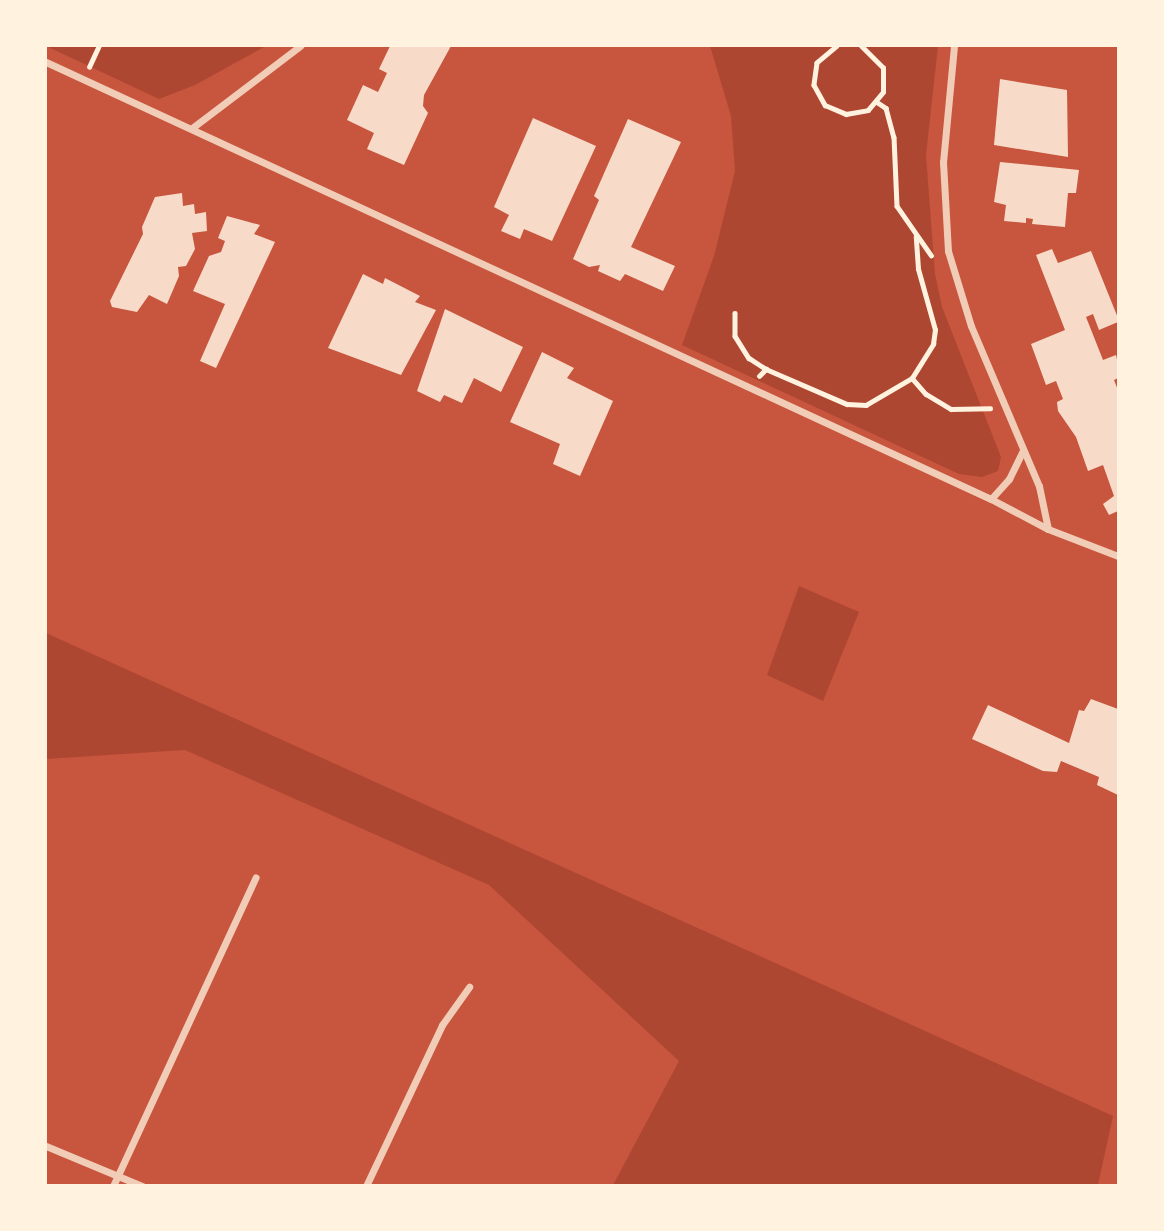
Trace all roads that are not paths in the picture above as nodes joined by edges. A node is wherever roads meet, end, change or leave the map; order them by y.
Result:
1 (300, 46) edge
2 (954, 46) edge
3 (46, 62) edge
4 (192, 128) junction
5 (1023, 450) junction
6 (991, 499) junction
7 (1048, 529) junction
8 (1118, 556) edge
9 (256, 877) dead end
10 (468, 987) dead end
11 (46, 1146) edge
12 (118, 1175) junction
13 (113, 1185) edge
14 (142, 1185) edge
15 (366, 1185) edge

1 - 4 street
2 - 5 street
3 - 4 street
4 - 6 street
5 - 6 street
5 - 7 street
6 - 7 street
7 - 8 street
9 - 12 street
10 - 15 street
11 - 12 street
12 - 13 street
12 - 14 street

